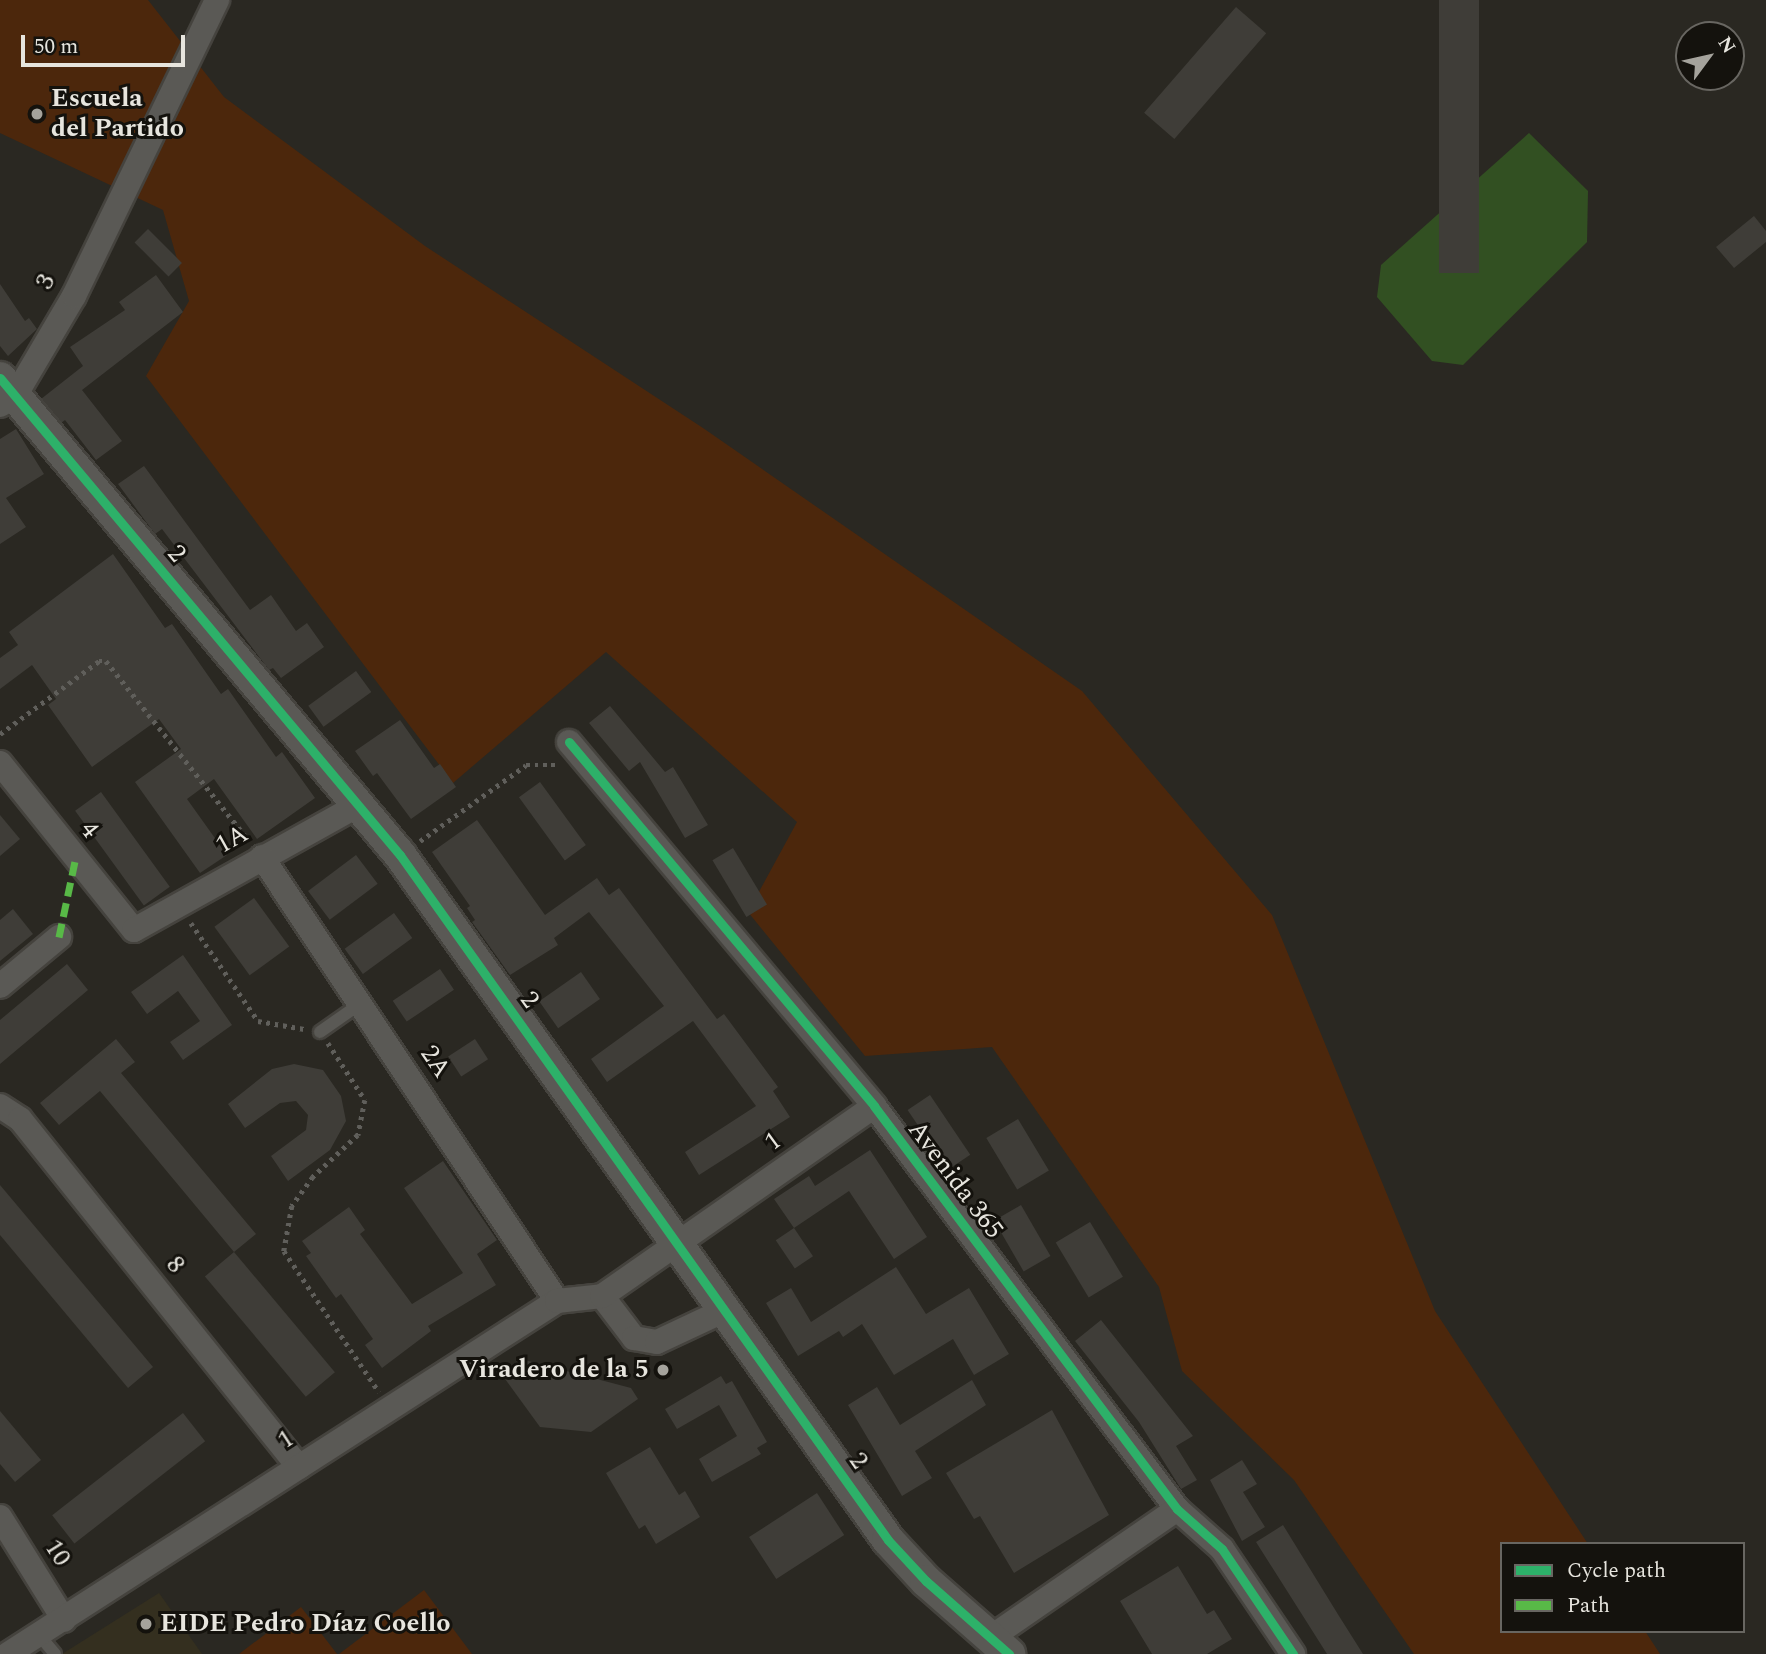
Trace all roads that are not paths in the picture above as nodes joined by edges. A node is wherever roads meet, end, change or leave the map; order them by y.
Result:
1 (217, 0) edge
2 (5, 393) edge
3 (569, 742) dead end
4 (0, 763) edge
5 (360, 804) junction
6 (262, 857) junction
7 (134, 930) joint
8 (59, 937) dead end
9 (0, 986) edge
10 (360, 1004) junction
11 (320, 1032) road end
12 (0, 1106) edge
13 (874, 1106) junction
14 (679, 1246) junction
15 (602, 1296) junction
16 (557, 1301) junction
17 (725, 1310) junction
18 (299, 1467) junction
19 (1177, 1509) junction
20 (0, 1517) edge
21 (64, 1620) junction
22 (47, 1644) edge
23 (1001, 1645) edge
24 (8, 1654) edge
25 (1293, 1654) edge

1 - 2 street, 3
2 - 5 street, 2
3 - 13 street, Avenida 365
4 - 7 street, 4
5 - 6 street, 1A
5 - 14 street, 2
6 - 7 street, 1A
6 - 10 street, 2A
8 - 9 street
10 - 11 lane
10 - 16 street, 2A
12 - 18 street, 8
13 - 14 street, 1
13 - 19 street, Avenida 365
14 - 15 street, 1
14 - 17 street, 2
15 - 16 street, 1
15 - 17 street
16 - 18 street, 1
17 - 23 street, 2
18 - 21 street, 1
19 - 23 street
19 - 25 street, Avenida 365
20 - 21 street, 10
21 - 22 street, 1
22 - 24 street, 1

